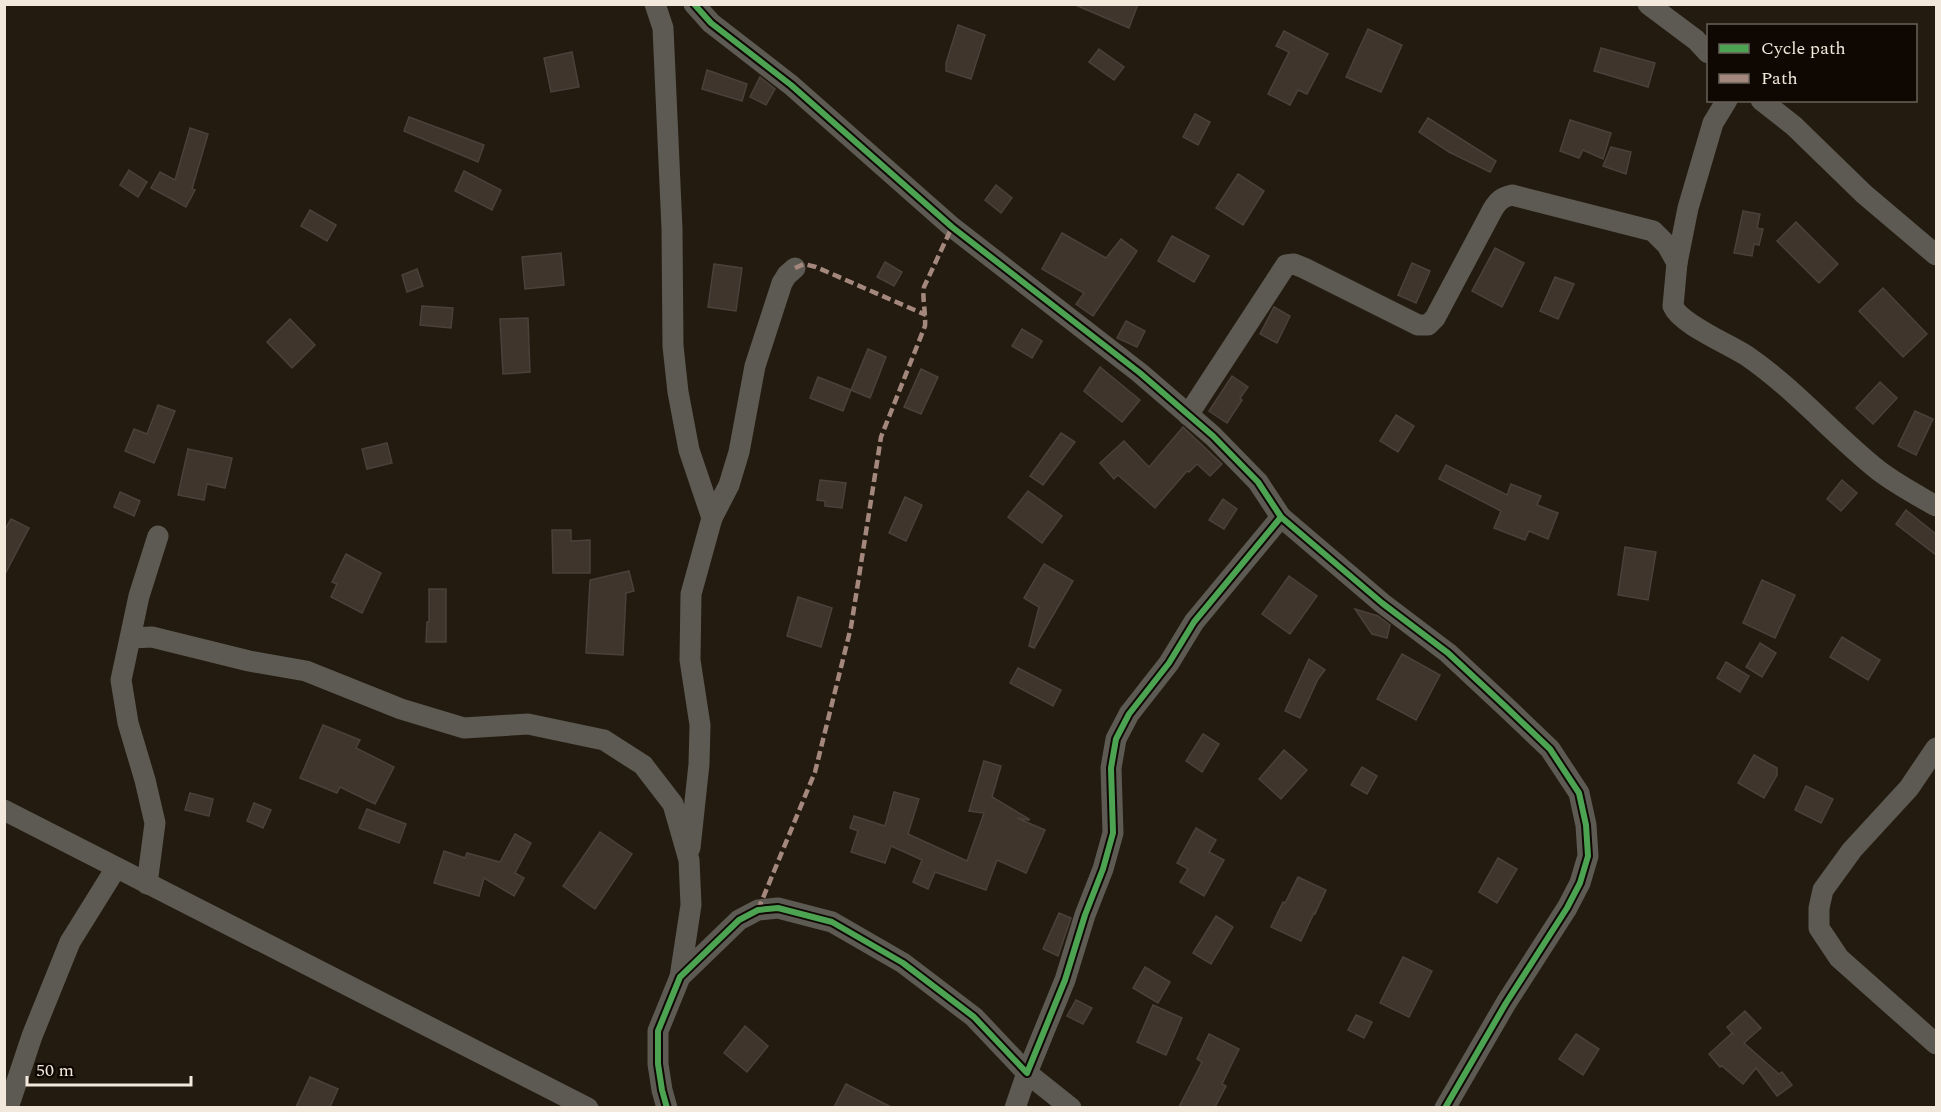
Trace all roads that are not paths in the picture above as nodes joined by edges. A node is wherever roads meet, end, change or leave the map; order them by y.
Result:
1 (655, 4) edge
2 (693, 4) edge
3 (1648, 4) edge
4 (1707, 52) edge
5 (1726, 102) edge
6 (1764, 102) edge
7 (1936, 255) edge
8 (1677, 263) junction
9 (795, 268) dead end
10 (1188, 415) junction
11 (1936, 506) edge
12 (1281, 517) junction
13 (712, 518) junction
14 (158, 536) dead end
15 (131, 638) junction
16 (1936, 748) edge
17 (4, 810) edge
18 (688, 860) junction
19 (117, 868) junction
20 (147, 884) junction
21 (680, 977) junction
22 (1936, 1044) edge
23 (1027, 1073) junction
24 (556, 1101) edge
25 (8, 1107) edge
26 (588, 1107) edge
27 (667, 1107) edge
28 (1015, 1107) edge
29 (1071, 1107) edge
30 (1446, 1107) edge

1 - 13 street
2 - 10 street
3 - 4 street
5 - 8 street
6 - 7 street
8 - 10 street
8 - 11 street
9 - 13 street
10 - 12 street
12 - 23 street
12 - 30 street
13 - 18 street
14 - 15 street
15 - 18 street
15 - 20 street
16 - 22 street
17 - 19 street
18 - 21 street
19 - 20 street
19 - 25 street
20 - 24 street
21 - 23 street
21 - 27 street
23 - 28 street
23 - 29 street
24 - 26 street

